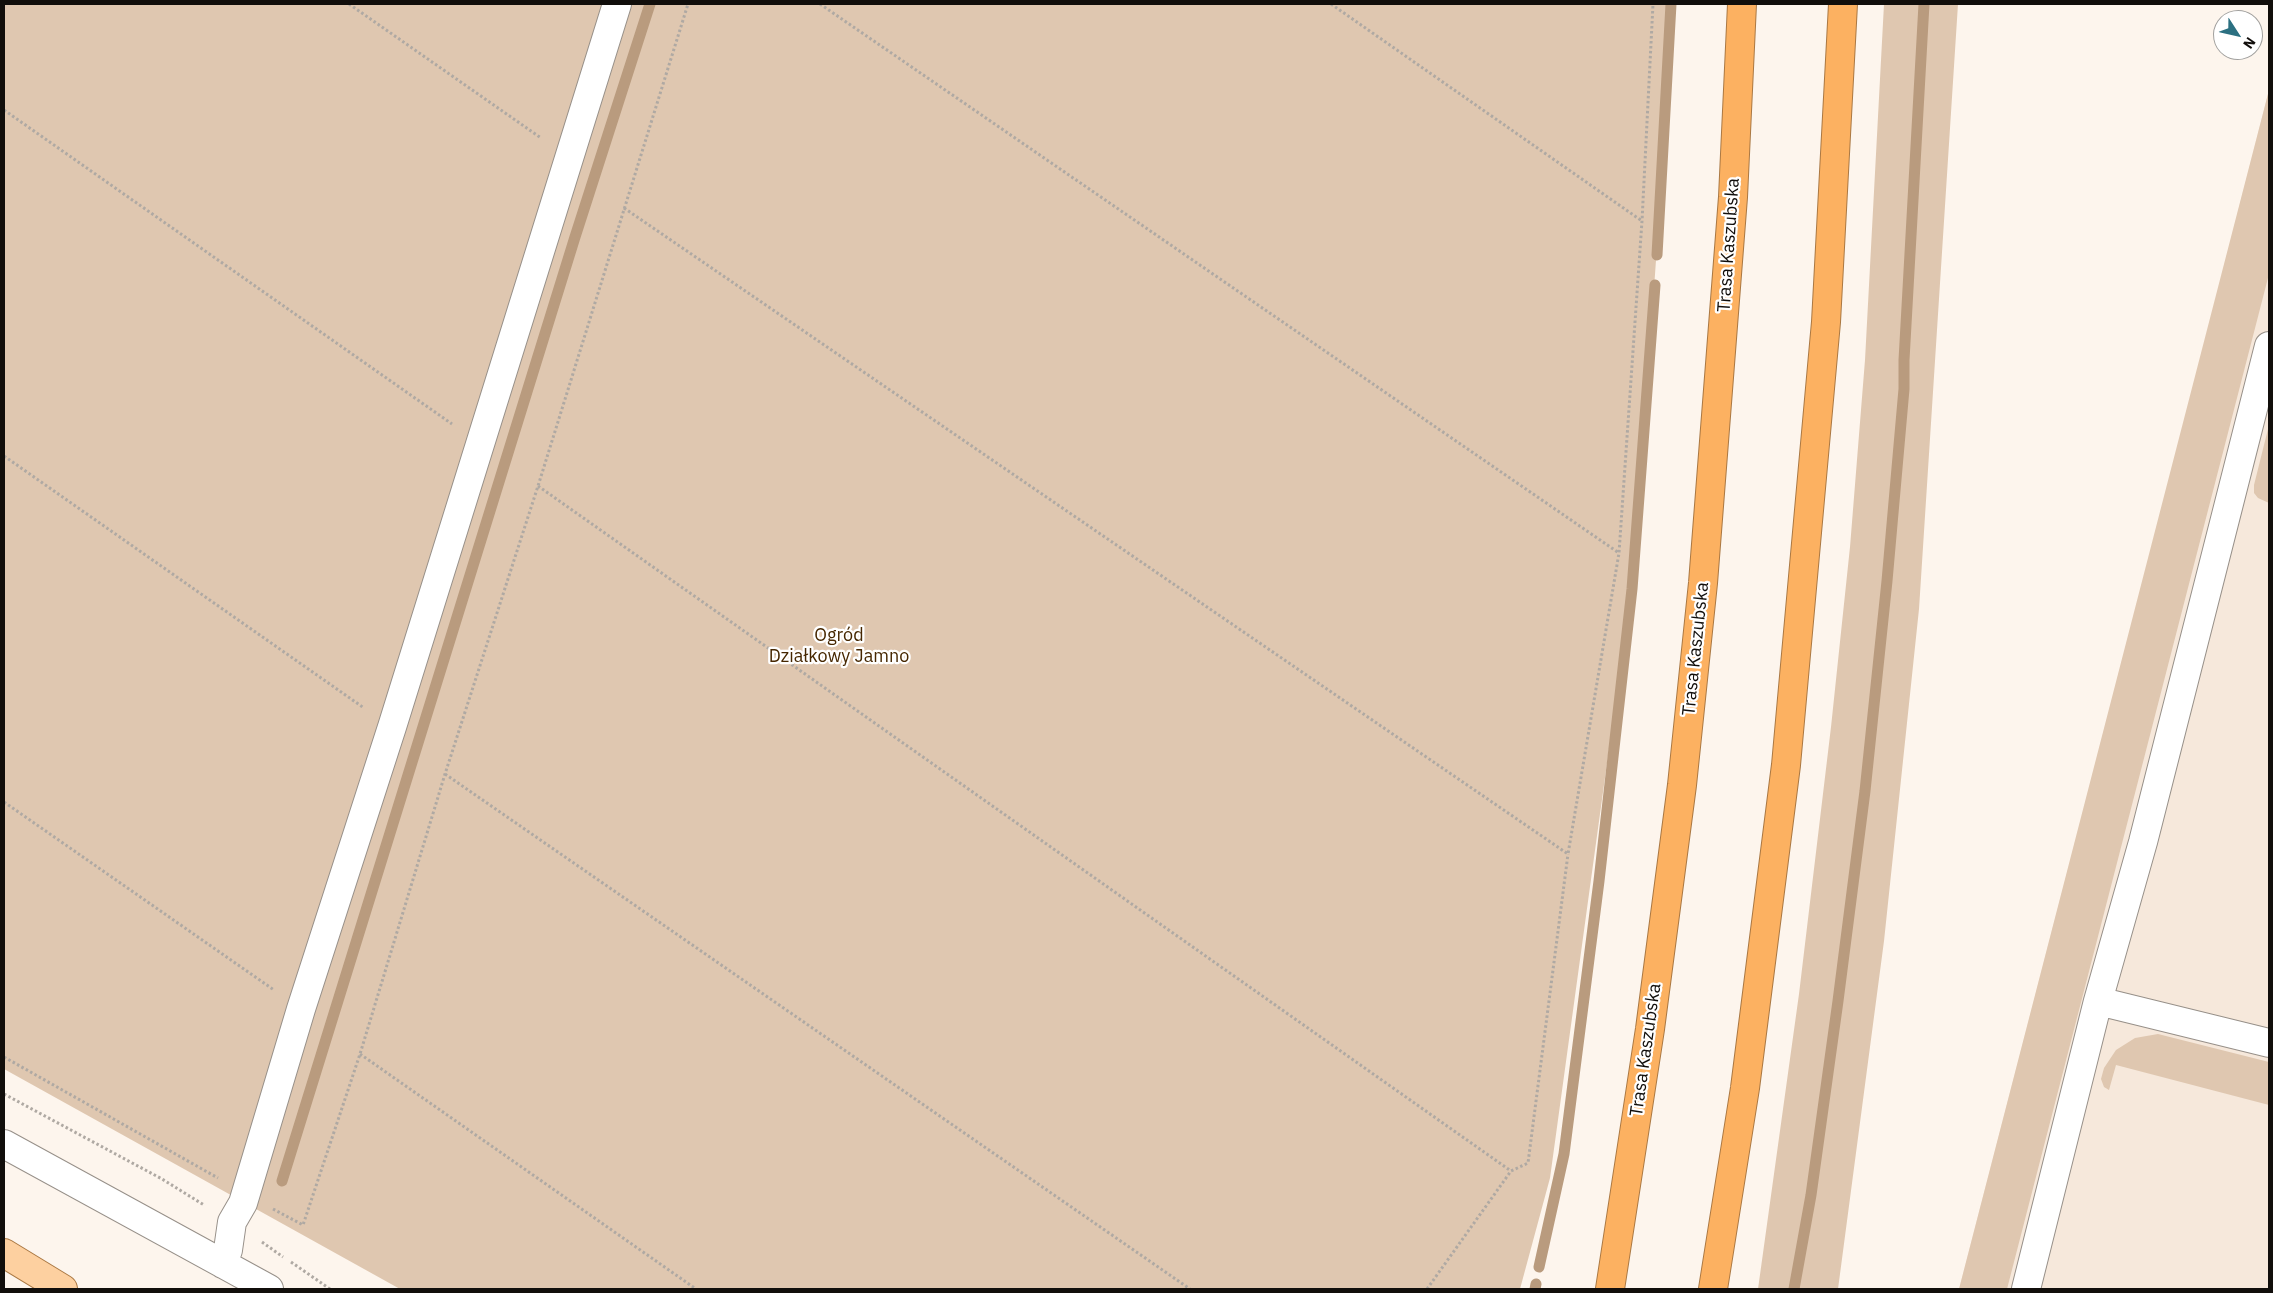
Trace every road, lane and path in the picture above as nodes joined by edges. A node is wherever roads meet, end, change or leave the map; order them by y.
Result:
1 (349, 4) edge
2 (617, 4) edge
3 (820, 4) edge
4 (1331, 4) edge
5 (1653, 4) edge
6 (1742, 4) edge
7 (1843, 4) edge
8 (4, 110) edge
9 (568, 157) junction
10 (624, 208) dead end
11 (1642, 221) junction
12 (2269, 346) edge
13 (479, 443) junction
14 (4, 456) edge
15 (538, 486) dead end
16 (1619, 553) junction
17 (392, 727) junction
18 (445, 774) dead end
19 (4, 802) edge
20 (1568, 854) junction
21 (2098, 1001) junction
22 (301, 1009) junction
23 (2269, 1043) edge
24 (360, 1054) dead end
25 (4, 1094) edge
26 (4, 1144) edge
27 (1512, 1171) junction
28 (232, 1222) junction
29 (4, 1253) edge
30 (223, 1264) junction
31 (63, 1289) edge
32 (269, 1289) edge
33 (330, 1289) edge
34 (696, 1289) edge
35 (1190, 1289) edge
36 (1426, 1289) edge
37 (1610, 1289) edge
38 (1713, 1289) edge
39 (2026, 1289) edge

1 - 9 path
2 - 9 lane
3 - 16 path
4 - 11 path
5 - 11 path
6 - 37 highway, Trasa Kaszubska
7 - 38 highway
8 - 13 path
9 - 13 lane
10 - 20 path
11 - 16 path
12 - 21 lane
13 - 17 lane
14 - 17 path
15 - 27 path
16 - 20 path
17 - 22 lane
18 - 35 path
19 - 22 path
20 - 27 path
21 - 23 lane
21 - 39 lane
22 - 28 lane
24 - 34 path
25 - 28 path
26 - 30 lane
27 - 36 path
28 - 30 lane
28 - 33 path
29 - 31 main road
30 - 32 lane

